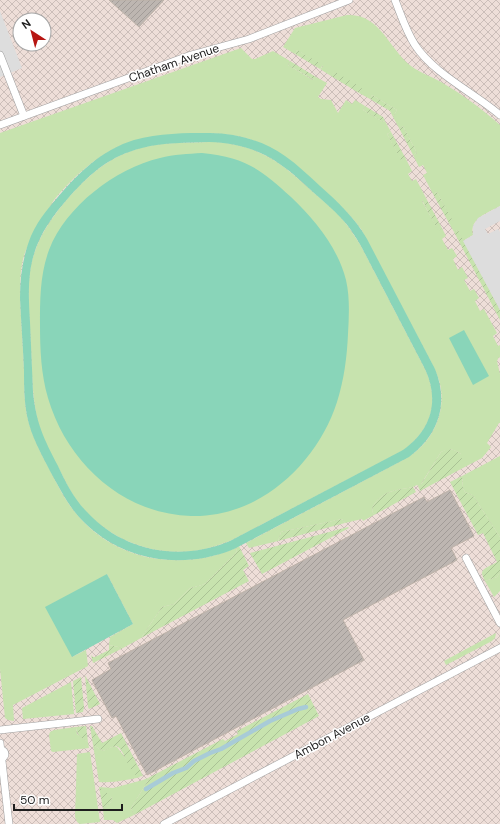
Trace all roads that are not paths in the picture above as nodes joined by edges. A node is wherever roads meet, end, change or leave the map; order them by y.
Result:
1 (348, 0) edge
2 (395, 0) edge
3 (0, 55) edge
4 (500, 115) edge
5 (24, 116) junction
6 (0, 125) edge
7 (466, 558) dead end
8 (500, 623) edge
9 (500, 648) edge
10 (98, 719) dead end
11 (0, 730) edge
12 (0, 750) edge
13 (9, 824) edge
14 (164, 824) edge

1 - 5 lane, Chatham Avenue
2 - 4 lane
3 - 5 lane
5 - 6 lane, Chatham Avenue
7 - 8 lane
9 - 14 lane, Ambon Avenue
10 - 11 lane
12 - 13 lane

